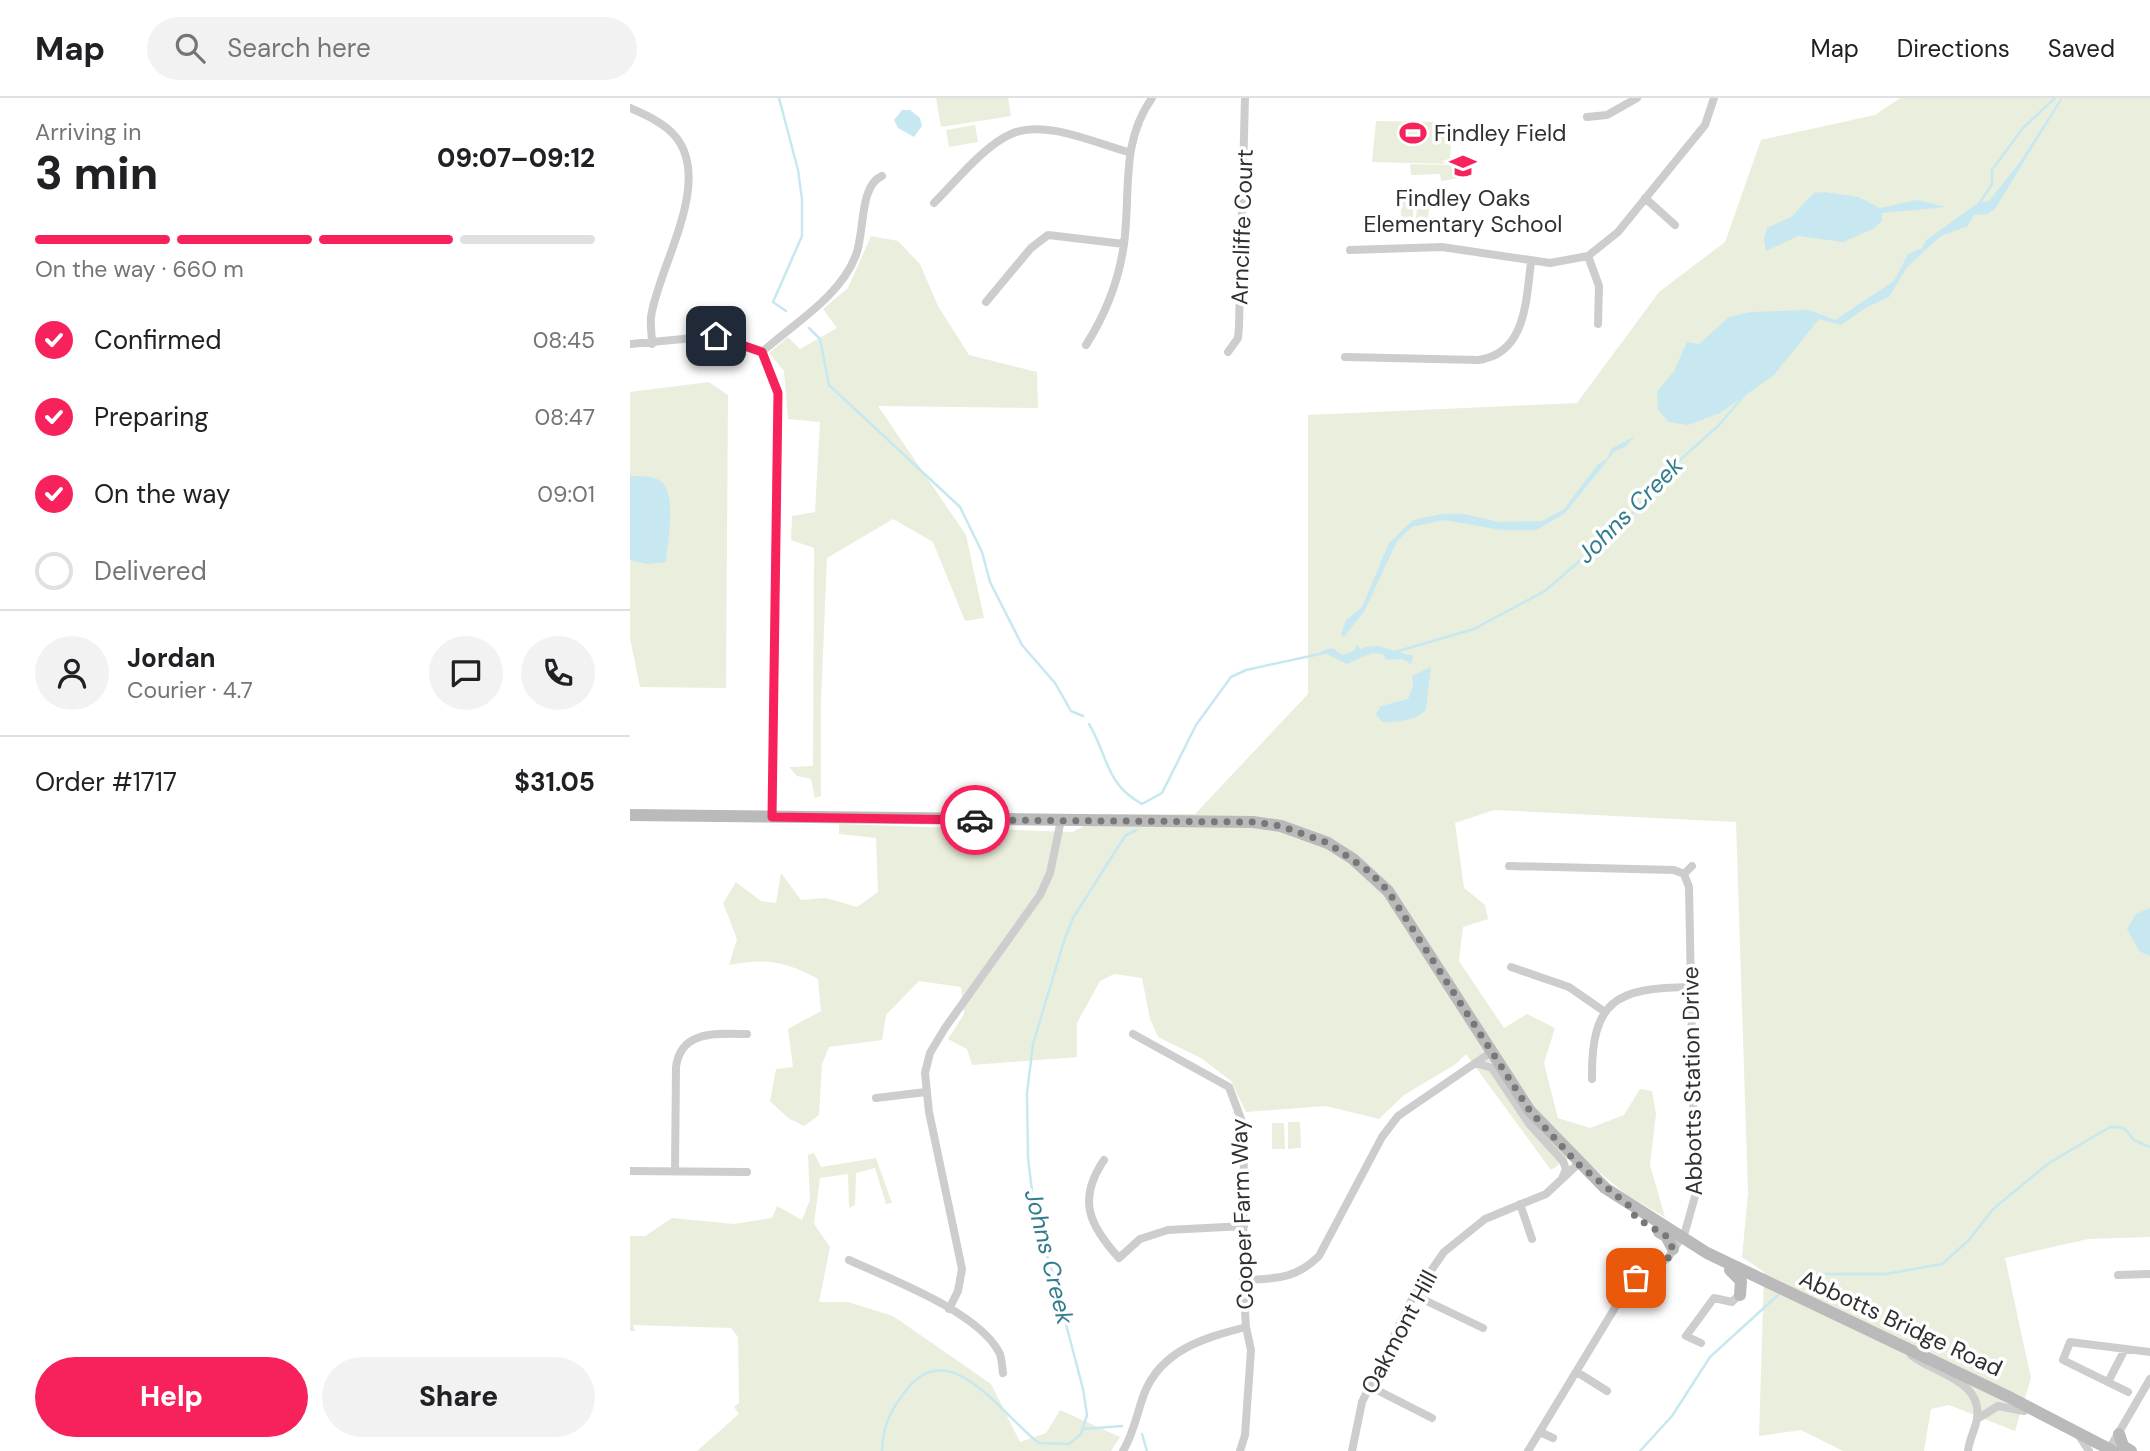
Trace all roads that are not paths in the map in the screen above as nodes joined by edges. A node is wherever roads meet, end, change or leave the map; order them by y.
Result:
1 (1152, 98) edge
2 (1245, 98) edge
3 (1637, 98) edge
4 (1714, 98) edge
5 (630, 108) edge
6 (1587, 117) dead end
7 (1128, 152) junction
8 (882, 176) dead end
9 (1645, 198) junction
10 (934, 203) dead end
11 (1675, 225) dead end
12 (1124, 244) junction
13 (1350, 250) dead end
14 (1588, 256) junction
15 (1531, 262) junction
16 (986, 302) dead end
17 (1598, 324) dead end
18 (630, 344) edge
19 (652, 344) junction
20 (1086, 345) dead end
21 (762, 352) junction
22 (1228, 352) dead end
23 (1345, 358) dead end
24 (630, 815) edge
25 (772, 817) junction
26 (1061, 820) junction
27 (1509, 866) dead end
28 (1692, 866) dead end
29 (1684, 874) junction
30 (1511, 967) dead end
31 (1691, 987) junction
32 (1605, 1012) junction
33 (747, 1034) dead end
34 (1133, 1034) dead end
35 (1490, 1053) junction
36 (1476, 1063) junction
37 (1592, 1079) dead end
38 (926, 1091) junction
39 (876, 1098) dead end
40 (1104, 1160) dead end
41 (1578, 1164) junction
42 (630, 1171) edge
43 (676, 1171) junction
44 (747, 1172) dead end
45 (1559, 1183) junction
46 (1520, 1203) junction
47 (1244, 1226) junction
48 (1532, 1239) dead end
49 (1676, 1244) junction
50 (1707, 1253) junction
51 (849, 1260) dead end
52 (2150, 1274) edge
53 (2118, 1275) dead end
54 (1755, 1277) junction
55 (1243, 1280) junction
56 (1414, 1295) junction
57 (1740, 1295) junction
58 (949, 1309) junction
59 (1245, 1327) junction
60 (1483, 1328) dead end
61 (1701, 1343) dead end
62 (1900, 1346) junction
63 (2125, 1349) junction
64 (2150, 1352) edge
65 (1577, 1371) junction
66 (1003, 1373) dead end
67 (2150, 1379) edge
68 (2109, 1382) junction
69 (1371, 1387) junction
70 (1607, 1391) dead end
71 (2128, 1392) dead end
72 (2047, 1417) junction
73 (1432, 1418) dead end
74 (1977, 1419) junction
75 (1540, 1432) junction
76 (2077, 1432) junction
77 (2119, 1434) junction
78 (1553, 1438) dead end
79 (1123, 1451) edge
80 (1240, 1451) edge
81 (1352, 1451) edge
82 (1528, 1451) edge
83 (1968, 1451) edge
84 (2089, 1451) edge
85 (2110, 1451) edge
86 (2131, 1451) edge

1 - 7 street
2 - 22 street, Arncliffe Court
3 - 6 street
4 - 9 street
5 - 19 street
7 - 10 street
7 - 12 street
8 - 21 street
9 - 11 street
9 - 14 street
12 - 16 street
12 - 20 street
13 - 15 street
14 - 15 street
14 - 17 street
15 - 23 street
18 - 19 street
19 - 21 street
21 - 25 street
24 - 25 main road, Abbotts Bridge Road
25 - 26 main road, Abbotts Bridge Road
26 - 35 main road, Abbotts Bridge Road
26 - 38 street
27 - 29 street
28 - 29 street
29 - 31 street, Abbotts Station Drive
30 - 32 street
31 - 32 street
31 - 49 street, Abbotts Station Drive
32 - 37 street
33 - 43 street
34 - 47 street, Cooper Farm Way
35 - 36 street
35 - 41 main road, Abbotts Bridge Road
36 - 45 street
36 - 55 street
38 - 39 street
38 - 58 street
40 - 47 street
41 - 45 street, Oakmont Hill
41 - 49 main road, Abbotts Bridge Road
42 - 43 street
43 - 44 street
45 - 46 street, Oakmont Hill
46 - 48 street
46 - 56 street, Oakmont Hill
47 - 55 street, Cooper Farm Way
49 - 50 main road, Abbotts Bridge Road
49 - 65 street, Abbotts Station Drive
50 - 54 main road, Abbotts Bridge Road
50 - 57 main road, Abbotts Bridge Road
51 - 58 street
52 - 53 street
54 - 57 street
54 - 62 main road, Abbotts Bridge Road
55 - 59 street, Cooper Farm Way
56 - 60 street
56 - 69 street, Oakmont Hill
57 - 61 street
58 - 66 street
59 - 79 street
59 - 80 street, Cooper Farm Way
62 - 72 main road, Abbotts Bridge Road
62 - 74 street
63 - 64 street
63 - 68 street
63 - 68 street
65 - 70 street
65 - 75 street, Abbotts Station Drive
67 - 77 street
68 - 71 street
69 - 73 street
69 - 81 street, Oakmont Hill
72 - 74 street
72 - 76 main road, Abbotts Bridge Road
74 - 83 street
75 - 78 street
75 - 82 street, Abbotts Station Drive
76 - 84 street
76 - 85 main road, Abbotts Bridge Road
77 - 85 street
77 - 86 main road

